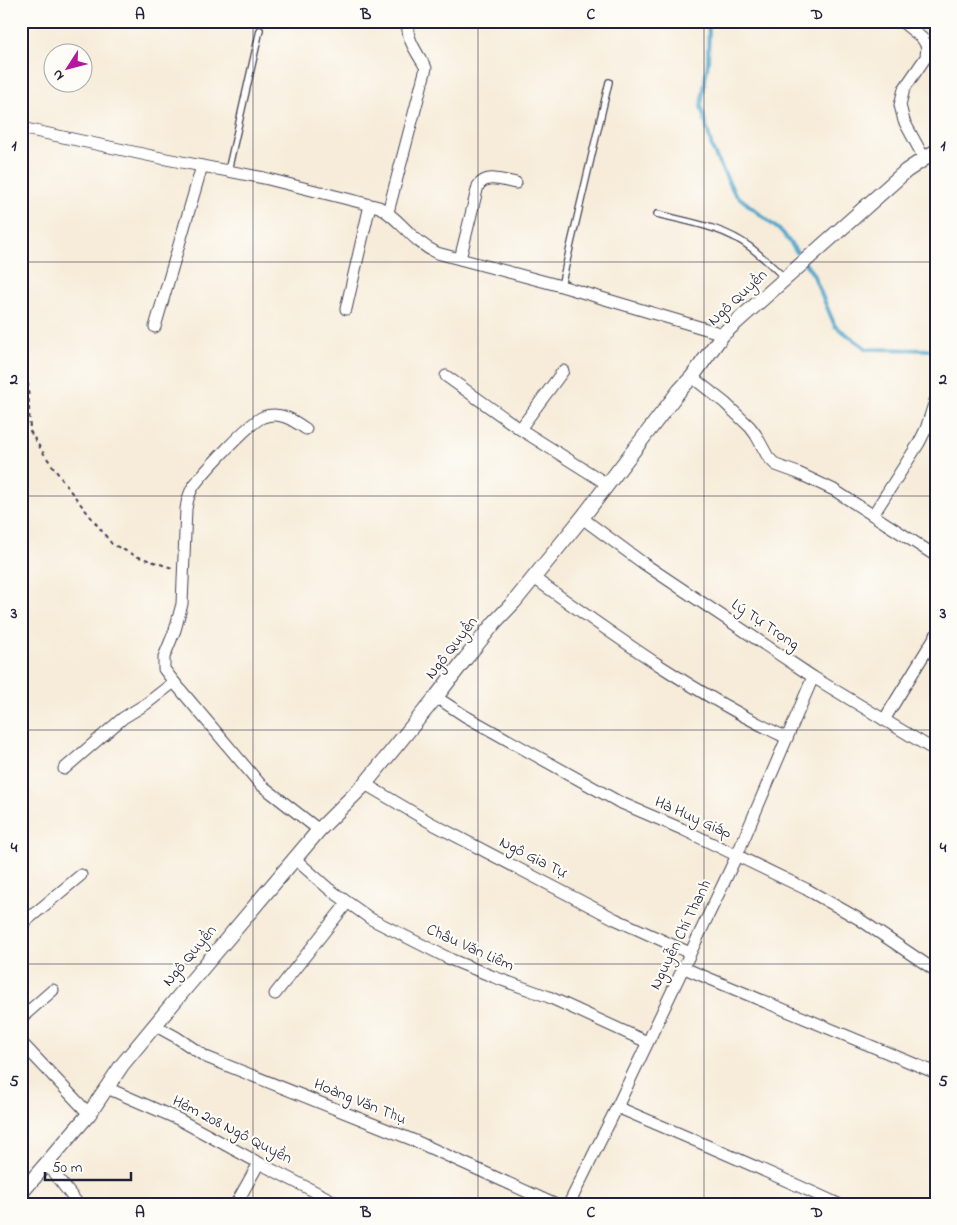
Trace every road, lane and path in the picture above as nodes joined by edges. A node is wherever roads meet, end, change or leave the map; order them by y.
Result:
1 (408, 21) edge
2 (901, 21) edge
3 (260, 30) dead end
4 (609, 82) dead end
5 (21, 128) edge
6 (930, 155) edge
7 (202, 166) junction
8 (228, 170) junction
9 (516, 183) dead end
10 (370, 205) junction
11 (388, 212) junction
12 (656, 214) dead end
13 (460, 259) junction
14 (785, 278) junction
15 (561, 286) junction
16 (346, 308) dead end
17 (155, 327) dead end
18 (723, 334) junction
19 (563, 371) dead end
20 (446, 376) dead end
21 (692, 377) junction
22 (28, 383) dead end
23 (935, 401) edge
24 (306, 429) dead end
25 (520, 429) junction
26 (607, 484) junction
27 (873, 515) junction
28 (582, 518) junction
29 (936, 556) edge
30 (184, 573) junction
31 (534, 578) junction
32 (936, 635) edge
33 (813, 677) junction
34 (174, 682) junction
35 (436, 697) junction
36 (884, 720) junction
37 (787, 738) junction
38 (936, 751) edge
39 (64, 769) dead end
40 (365, 784) junction
41 (319, 830) junction
42 (737, 855) junction
43 (295, 859) junction
44 (81, 875) dead end
45 (347, 903) junction
46 (21, 925) edge
47 (690, 952) junction
48 (684, 968) junction
49 (936, 971) edge
50 (53, 990) dead end
51 (275, 994) dead end
52 (21, 1018) edge
53 (156, 1026) junction
54 (21, 1042) edge
55 (647, 1042) junction
56 (936, 1073) edge
57 (107, 1088) junction
58 (617, 1107) junction
59 (89, 1114) junction
60 (46, 1163) junction
61 (259, 1163) junction
62 (21, 1193) edge
63 (78, 1204) edge
64 (236, 1204) edge
65 (339, 1204) edge
66 (554, 1204) edge
67 (568, 1204) edge
68 (838, 1204) edge

1 - 11 street
2 - 6 street
3 - 8 lane
4 - 15 lane
5 - 7 street
6 - 14 street, Ngô Quyền
7 - 8 street
7 - 17 street
8 - 10 street
9 - 13 street
10 - 11 street
10 - 16 street
11 - 13 street
12 - 14 lane
13 - 15 street
14 - 18 street, Ngô Quyền
15 - 18 street
18 - 21 street, Ngô Quyền
19 - 25 street
20 - 25 street
21 - 26 street, Ngô Quyền
21 - 27 street
22 - 30 path
23 - 27 street
24 - 30 street
25 - 26 street
26 - 28 street, Ngô Quyền
27 - 29 street
28 - 31 street, Ngô Quyền
28 - 33 street, Lý Tự Trọng
30 - 34 street
31 - 35 street, Ngô Quyền
31 - 37 street
32 - 36 street
33 - 36 street, Lý Tự Trọng
33 - 37 street, Nguyễn Chí Thanh
34 - 39 street
34 - 41 street
35 - 40 street, Ngô Quyền
35 - 42 street, Hà Huy Giáp
36 - 38 street, Lý Tự Trọng
37 - 42 street, Nguyễn Chí Thanh
40 - 41 street, Ngô Quyền
40 - 47 street, Ngô Gia Tự
41 - 43 street, Ngô Quyền
42 - 47 street, Nguyễn Chí Thanh
42 - 49 street, Hà Huy Giáp
43 - 45 street, Châu Văn Liêm
43 - 53 street, Ngô Quyền
44 - 46 street
45 - 51 street
45 - 55 street, Châu Văn Liêm
47 - 48 street, Nguyễn Chí Thanh
48 - 55 street, Nguyễn Chí Thanh
48 - 56 street
50 - 52 street
53 - 57 street, Ngô Quyền
53 - 66 street, Hoàng Văn Thụ
54 - 59 street
55 - 58 street, Nguyễn Chí Thanh
57 - 59 street, Ngô Quyền
57 - 61 street, Hẻm 208 Ngô Quyền
58 - 67 street, Nguyễn Chí Thanh
58 - 68 street
59 - 60 street, Ngô Quyền
60 - 62 street, Ngô Quyền
60 - 63 street
61 - 64 street
61 - 65 street, Hẻm 208 Ngô Quyền

